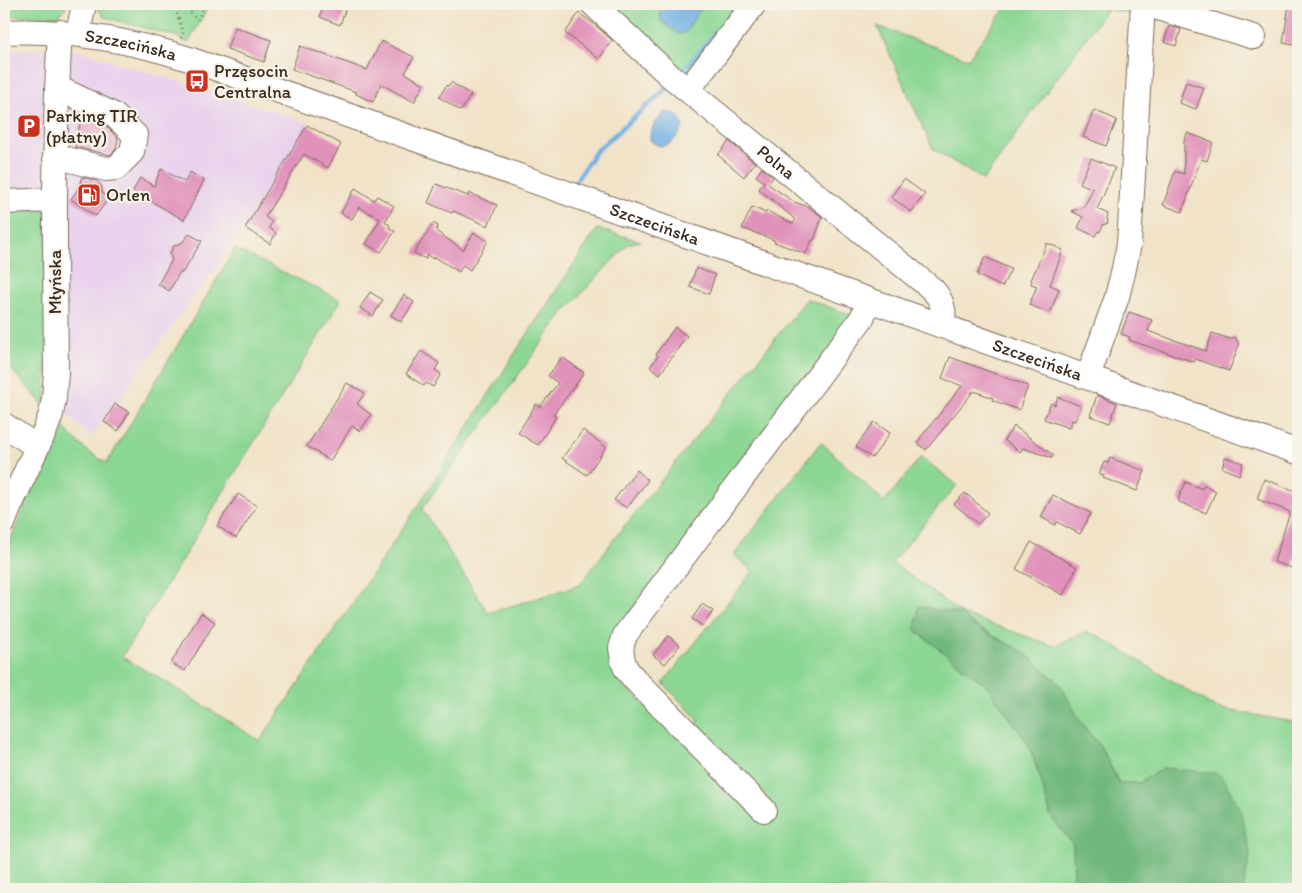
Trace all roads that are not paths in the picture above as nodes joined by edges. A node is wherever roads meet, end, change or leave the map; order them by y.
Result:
1 (84, 4) edge
2 (593, 4) edge
3 (754, 4) edge
4 (1144, 4) edge
5 (4, 32) edge
6 (69, 33) junction
7 (1254, 36) dead end
8 (57, 88) junction
9 (688, 90) junction
10 (55, 156) junction
11 (4, 202) edge
12 (55, 209) junction
13 (869, 300) junction
14 (942, 326) junction
15 (1088, 377) junction
16 (4, 425) edge
17 (38, 447) junction
18 (1298, 452) edge
19 (4, 521) edge
20 (764, 810) dead end

1 - 6 street, Młyńska
2 - 9 street, Polna
3 - 9 street
4 - 7 street
4 - 15 street
5 - 6 street, Szczecińska
6 - 8 street, Młyńska
6 - 13 street, Szczecińska
8 - 10 street, Młyńska
8 - 10 street
9 - 14 street, Polna
10 - 12 street, Młyńska
11 - 12 street
12 - 17 street, Młyńska
13 - 14 street, Szczecińska
13 - 20 street
14 - 15 street, Szczecińska
15 - 18 street, Szczecińska
16 - 17 street
17 - 19 street, Młyńska

